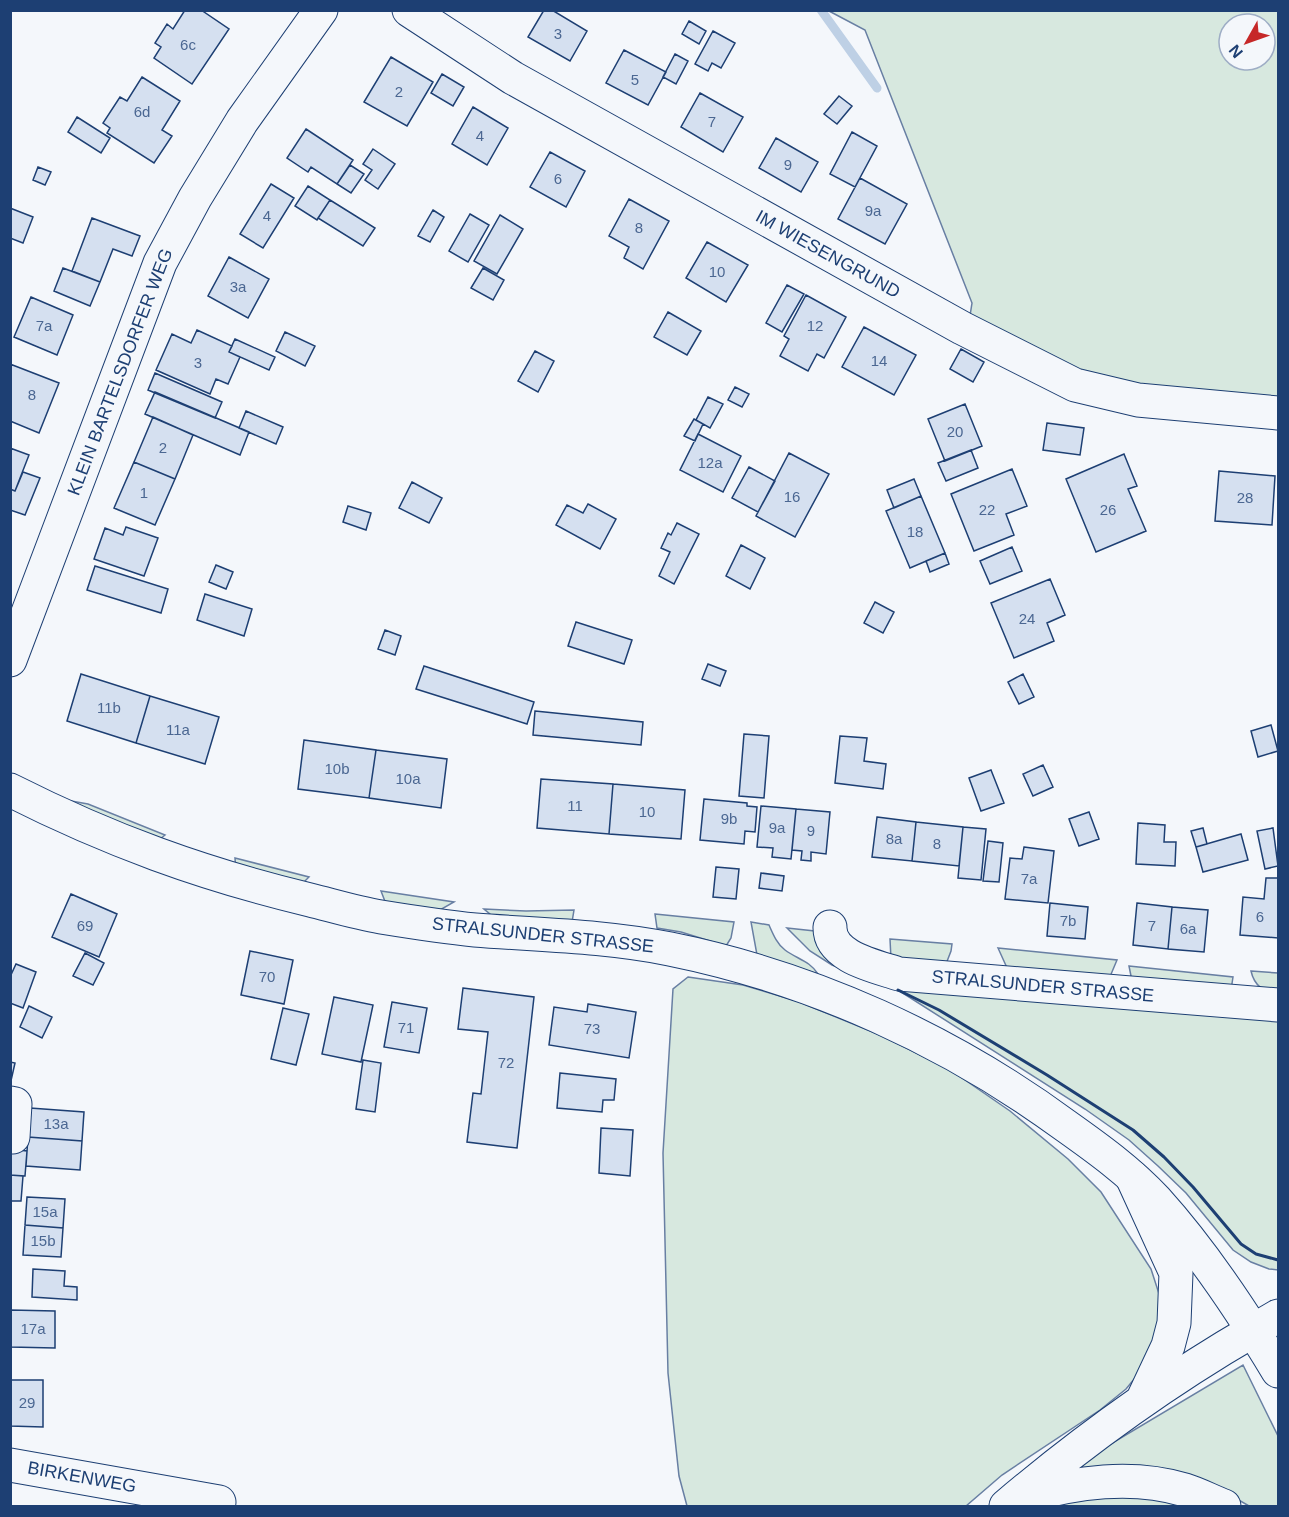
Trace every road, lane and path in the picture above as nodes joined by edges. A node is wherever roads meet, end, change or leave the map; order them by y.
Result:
1 (321, 10) edge
2 (409, 10) edge
3 (1278, 413) edge
4 (10, 660) edge
5 (10, 790) edge
6 (830, 927) dead end
7 (1278, 1005) edge
8 (10, 1103) edge
9 (13, 1137) dead end
10 (1132, 1177) junction
11 (1266, 1323) edge
12 (1278, 1371) edge
13 (1142, 1402) junction
14 (10, 1465) edge
15 (1009, 1503) edge
16 (218, 1506) edge
17 (1224, 1506) edge

1 - 4 main road, KLEIN BARTELSDORFER WEG
2 - 3 main road, IM WIESENGRUND
5 - 10 main road, STRALSUNDER STRASSE
6 - 7 main road, STRALSUNDER STRASSE
8 - 9 main road
10 - 11 main road, STRALSUNDER STRASSE
10 - 13 main road
11 - 12 main road, STRALSUNDER STRASSE
11 - 13 main road
13 - 15 main road
14 - 16 main road, BIRKENWEG
15 - 17 main road

